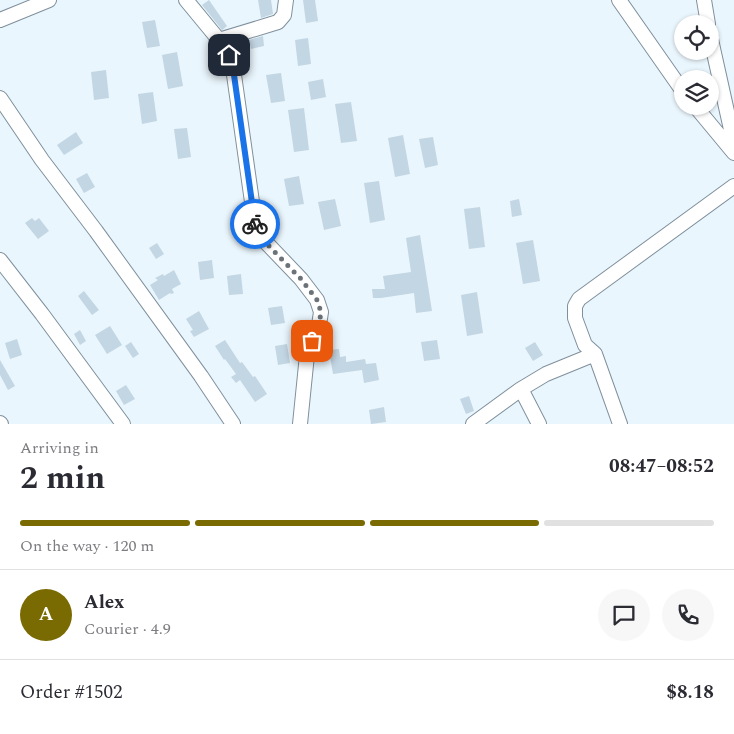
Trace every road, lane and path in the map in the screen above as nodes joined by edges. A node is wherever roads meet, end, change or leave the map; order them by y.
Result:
1 (48, 0) edge
2 (186, 0) edge
3 (286, 0) edge
4 (618, 0) edge
5 (704, 0) edge
6 (706, 15) edge
7 (0, 20) edge
8 (219, 40) junction
9 (716, 60) edge
10 (674, 79) edge
11 (0, 98) edge
12 (702, 115) edge
13 (734, 143) edge
14 (734, 153) edge
15 (734, 186) edge
16 (0, 260) edge
17 (595, 354) junction
18 (521, 389) junction
19 (123, 424) edge
20 (233, 424) edge
21 (300, 424) edge
22 (473, 424) edge
23 (539, 424) edge
24 (620, 424) edge

1 - 7 street
2 - 8 street
3 - 8 street
4 - 10 street
5 - 6 street
8 - 21 street
9 - 13 street
11 - 20 street
12 - 14 street
15 - 17 street
16 - 19 street
17 - 18 street
17 - 24 street
18 - 22 street
18 - 23 street

